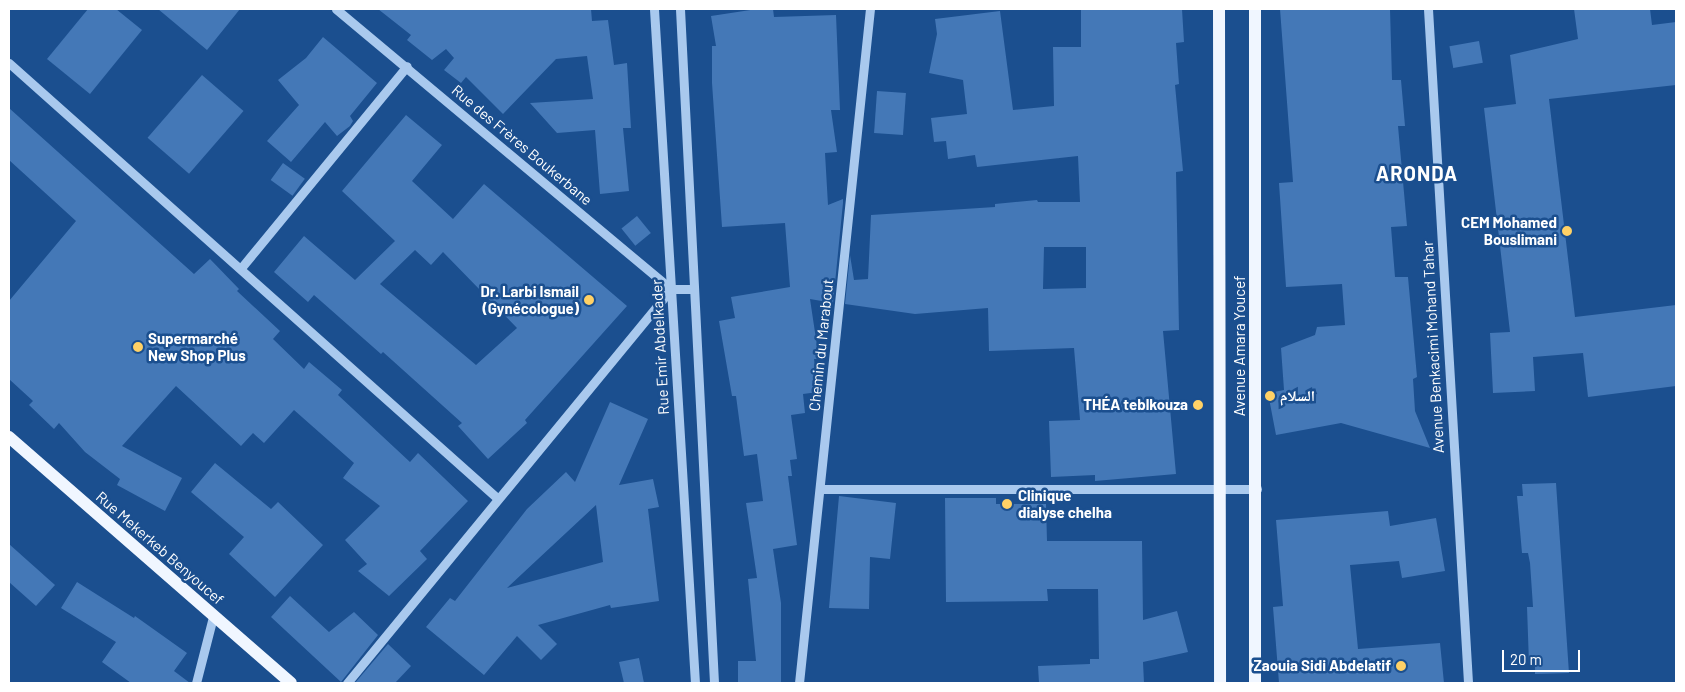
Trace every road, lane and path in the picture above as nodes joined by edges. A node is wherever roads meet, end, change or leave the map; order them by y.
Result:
1 (336, 9) edge
2 (654, 9) edge
3 (680, 9) edge
4 (870, 9) edge
5 (1219, 9) edge
6 (1255, 9) edge
7 (1428, 9) edge
8 (9, 63) edge
9 (407, 66) junction
10 (241, 268) junction
11 (671, 289) junction
12 (694, 289) junction
13 (9, 437) edge
14 (820, 489) junction
15 (1257, 489) junction
16 (1220, 491) junction
17 (497, 498) junction
18 (213, 617) junction
19 (196, 683) edge
20 (290, 683) edge
21 (347, 683) edge
22 (695, 683) edge
23 (714, 683) edge
24 (799, 683) edge
25 (1220, 683) edge
26 (1255, 683) edge
27 (1468, 683) edge

1 - 9 street, Rue des Frères Boukerbane
2 - 11 street, Rue Emir Abdelkader
3 - 12 street
4 - 14 street, Chemin du Marabout
5 - 16 main road, Avenue Amara Youcef
6 - 15 main road, Avenue Amara Youcef
7 - 27 street, Avenue Benkacimi Mohand Tahar
8 - 10 street
9 - 10 street
9 - 11 street, Rue des Frères Boukerbane
10 - 17 street
11 - 12 street
11 - 17 street
11 - 22 street, Rue Emir Abdelkader
12 - 23 street
13 - 18 main road, Rue Mekerkeb Benyoucef
14 - 16 street
14 - 24 street, Chemin du Marabout
15 - 16 street
15 - 26 main road, Avenue Amara Youcef
16 - 25 main road, Avenue Amara Youcef
17 - 21 street
18 - 19 street
18 - 20 main road, Rue Mekerkeb Benyoucef

